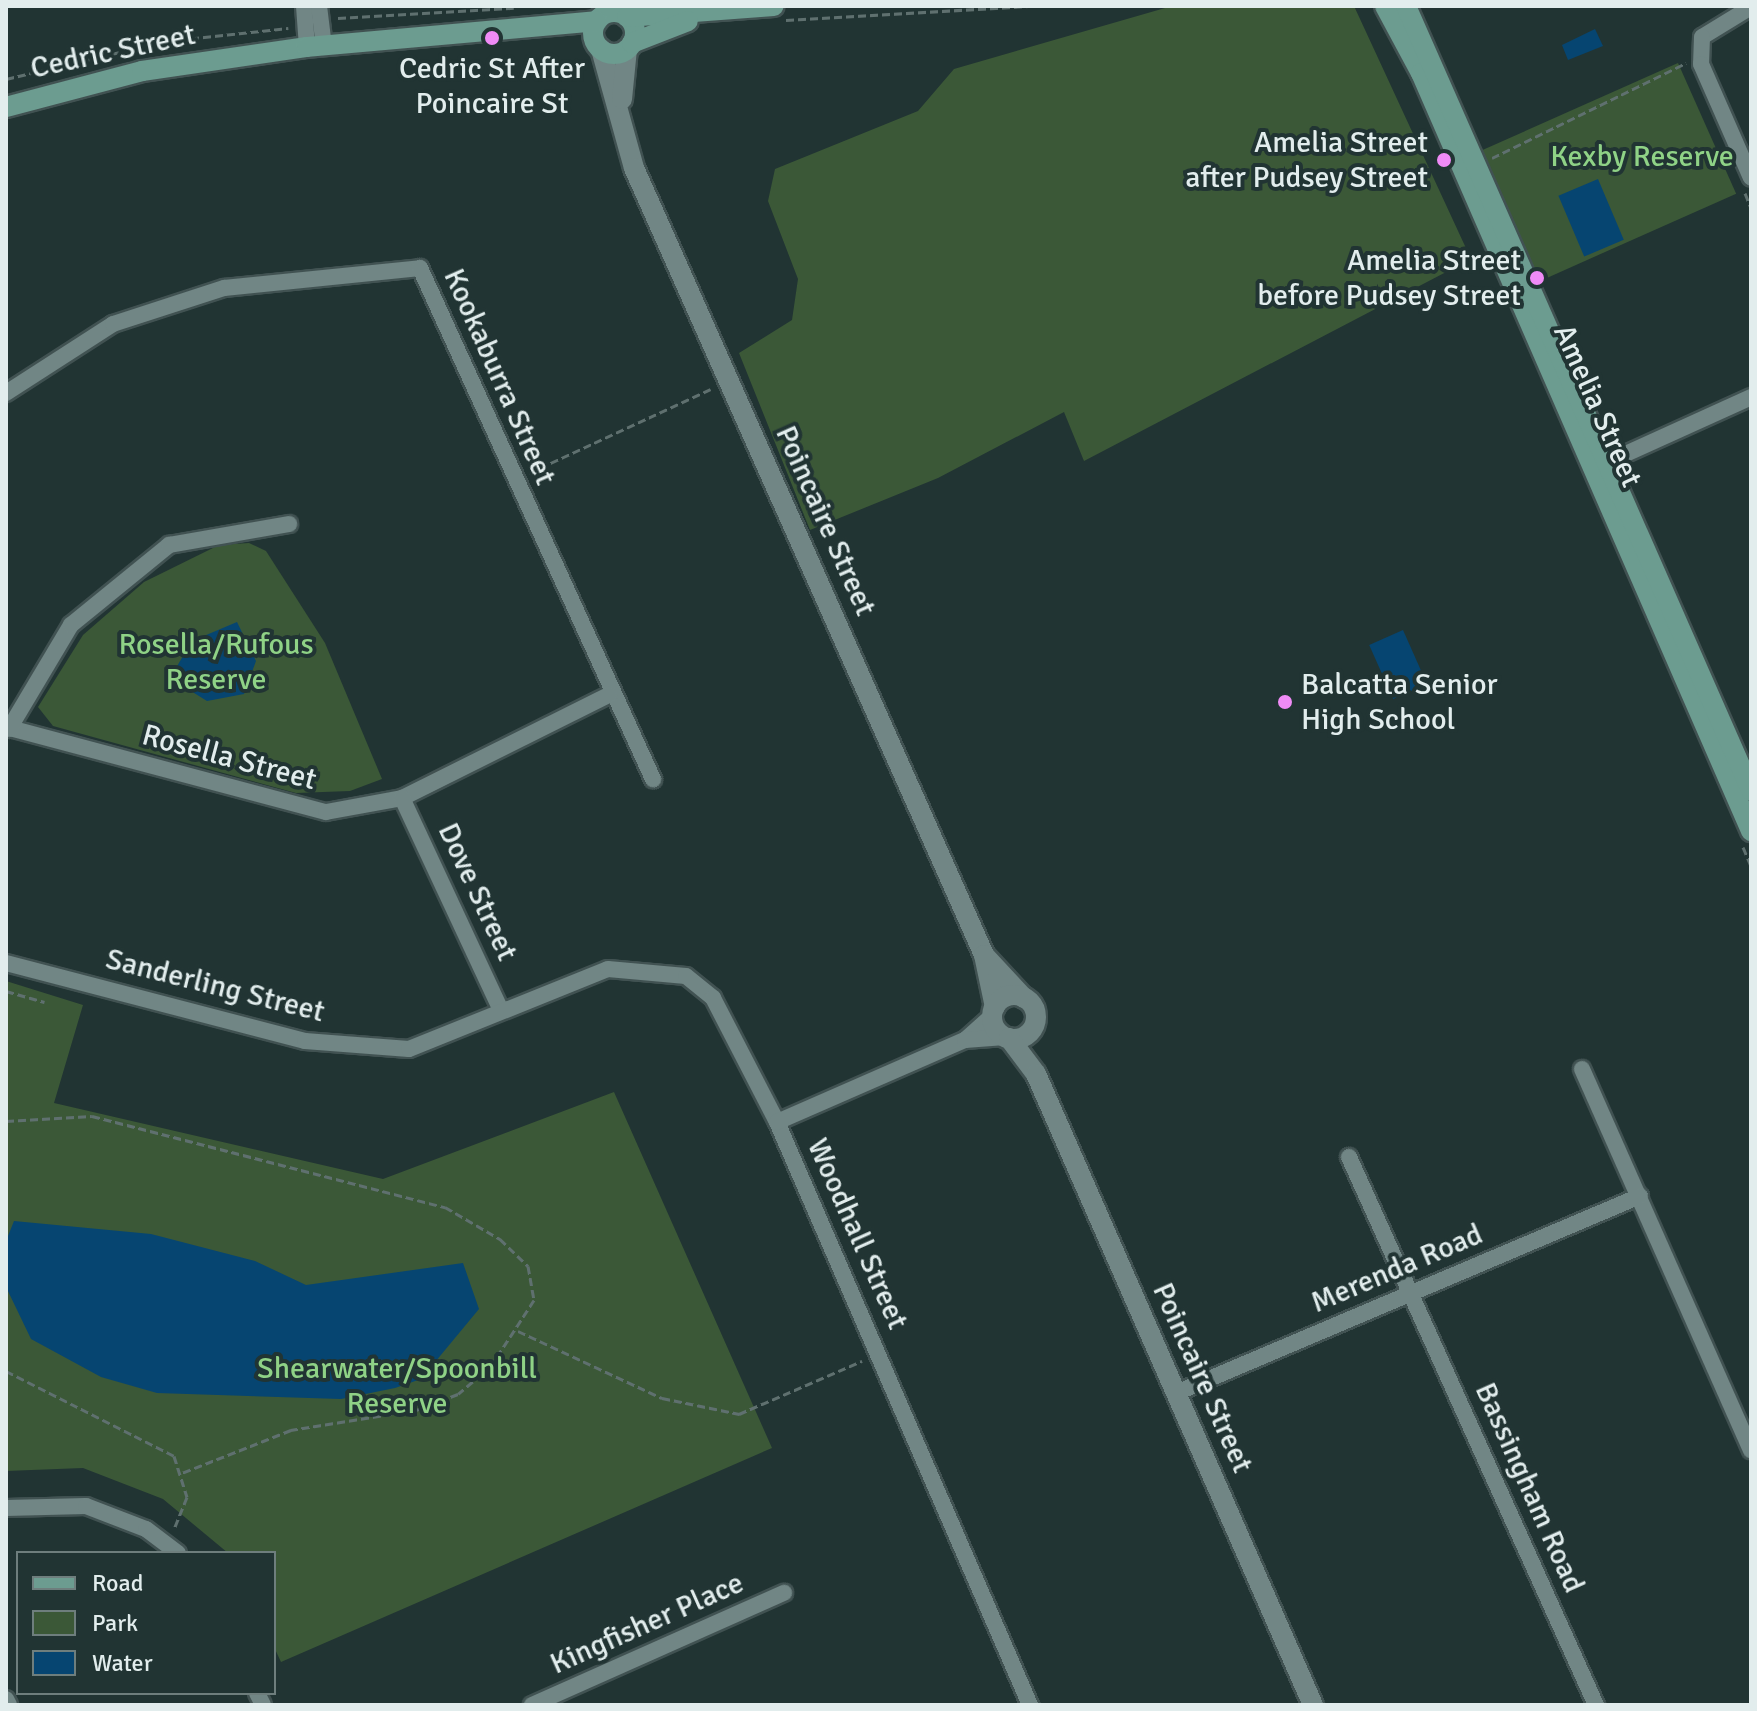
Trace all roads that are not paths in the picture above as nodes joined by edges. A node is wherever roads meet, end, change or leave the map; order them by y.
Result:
1 (304, 6) edge
2 (1385, 6) edge
3 (1406, 6) edge
4 (1751, 7) edge
5 (723, 11) junction
6 (324, 12) edge
7 (776, 14) edge
8 (523, 17) edge
9 (627, 17) junction
10 (597, 36) junction
11 (316, 46) junction
12 (630, 46) junction
13 (6, 107) edge
14 (622, 107) junction
15 (1745, 178) edge
16 (6, 393) edge
17 (1751, 397) edge
18 (1600, 466) junction
19 (289, 524) dead end
20 (609, 695) junction
21 (8, 728) edge
22 (653, 779) dead end
23 (1751, 790) edge
24 (402, 798) junction
25 (1751, 831) edge
26 (984, 955) junction
27 (6, 963) edge
28 (1024, 998) junction
29 (501, 1010) junction
30 (994, 1011) junction
31 (1032, 1029) junction
32 (1007, 1037) junction
33 (965, 1040) junction
34 (1582, 1069) dead end
35 (1036, 1074) junction
36 (777, 1122) junction
37 (1349, 1157) dead end
38 (1640, 1196) junction
39 (1412, 1294) junction
40 (1176, 1393) junction
41 (1751, 1450) edge
42 (6, 1508) edge
43 (173, 1548) edge
44 (784, 1593) dead end
45 (6, 1699) edge
46 (9, 1705) edge
47 (532, 1705) edge
48 (1030, 1705) edge
49 (1313, 1705) edge
50 (1596, 1705) edge

1 - 11 street
2 - 18 main road, Amelia Street
3 - 18 main road, Amelia Street
4 - 15 street
5 - 7 main road, Cedric Street
5 - 9 main road, Cedric Street
5 - 12 main road, Cedric Street
6 - 11 street
8 - 10 main road, Cedric Street
8 - 11 main road, Cedric Street
9 - 10 main road, Cedric Street
9 - 12 main road
10 - 12 main road, Cedric Street
10 - 14 street, Poincaire Street
11 - 13 main road, Cedric Street
12 - 14 street, Poincaire Street
14 - 26 street, Poincaire Street
16 - 20 street, Kookaburra Street
17 - 18 street
18 - 23 main road, Amelia Street
18 - 25 main road, Amelia Street
19 - 21 street
20 - 22 street, Kookaburra Street
20 - 24 street, Rosella Street
21 - 24 street, Rosella Street
24 - 29 street, Dove Street
26 - 28 street, Poincaire Street
26 - 30 street, Poincaire Street
27 - 29 street, Sanderling Street
28 - 30 street
28 - 31 street
29 - 36 street, Woodhall Street
30 - 32 street
30 - 33 street
31 - 32 street
31 - 35 street, Poincaire Street
32 - 33 street
32 - 35 street, Poincaire Street
33 - 36 street
34 - 38 street
35 - 40 street, Poincaire Street
36 - 48 street, Woodhall Street
37 - 39 street, Bassingham Road
38 - 39 street, Merenda Road
38 - 41 street
39 - 40 street, Merenda Road
39 - 50 street, Bassingham Road
40 - 49 street, Poincaire Street
42 - 43 street
44 - 47 street, Kingfisher Place
45 - 46 street

